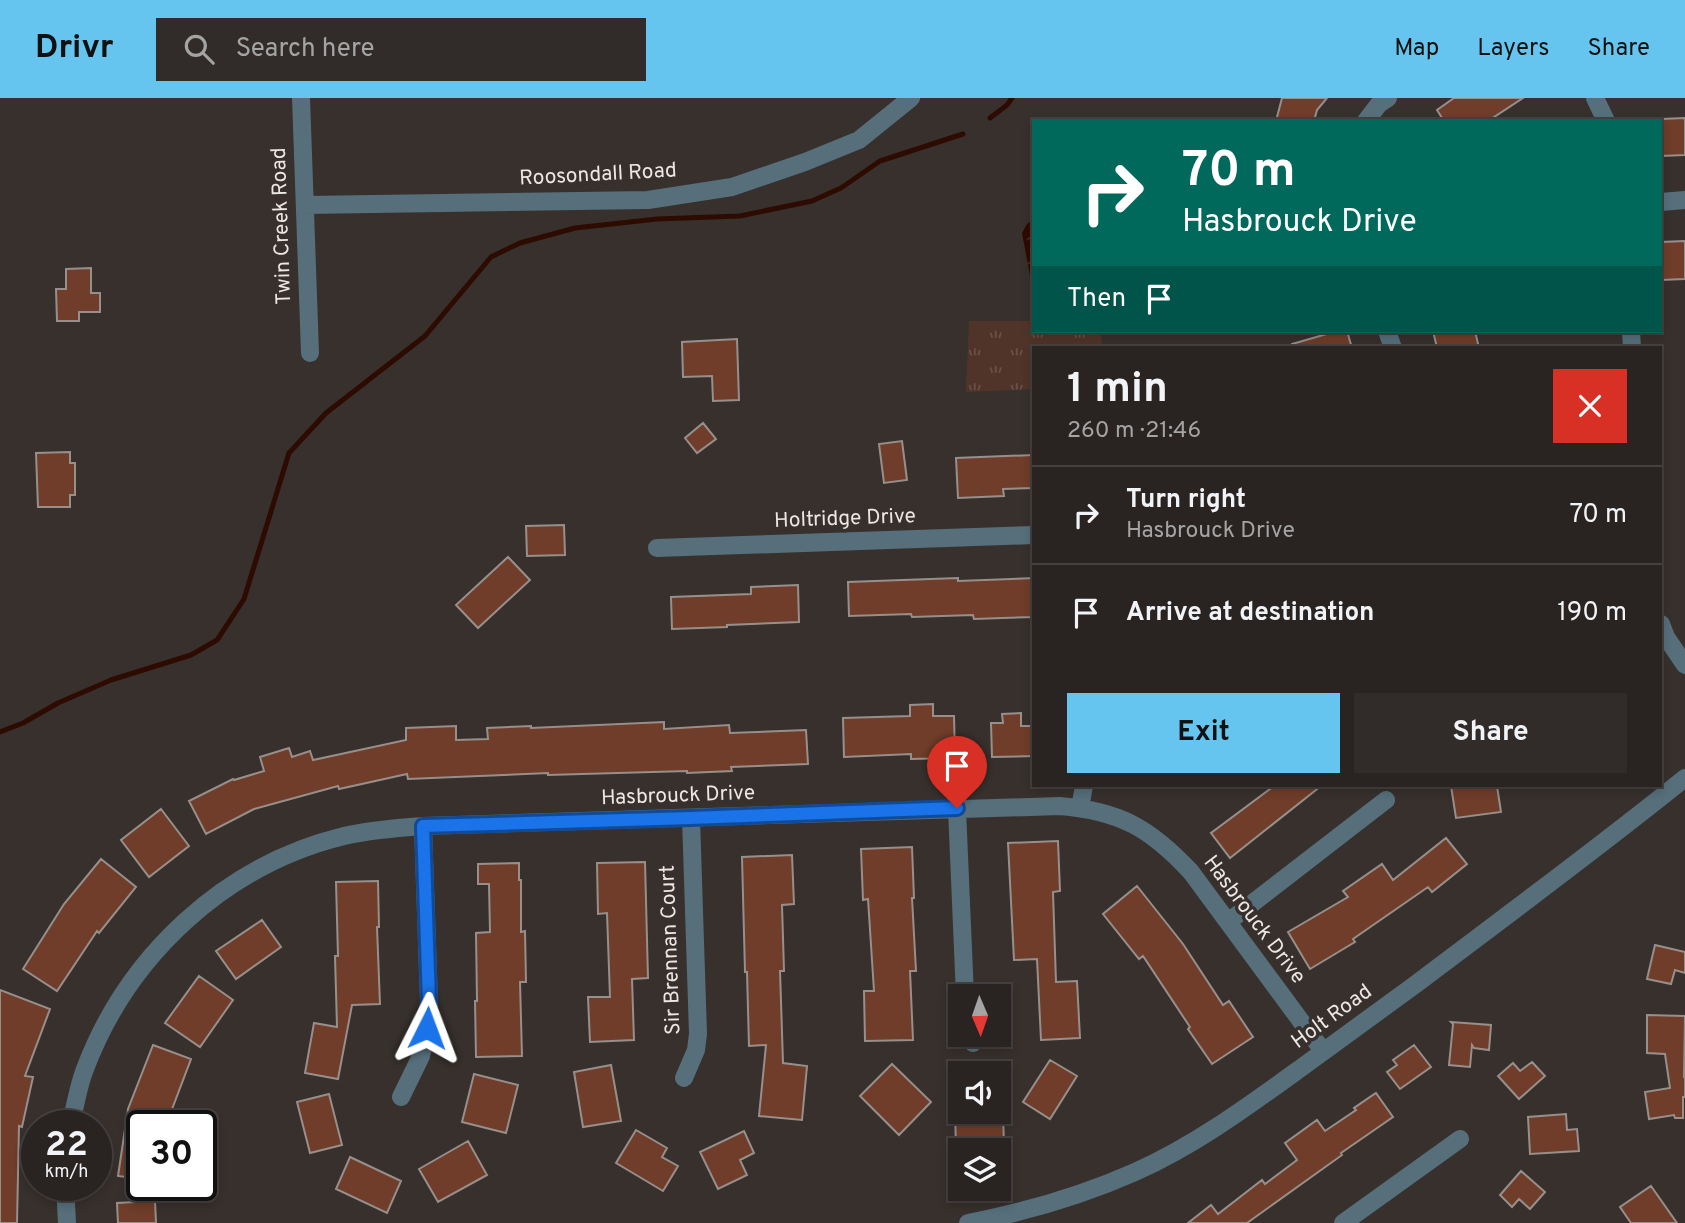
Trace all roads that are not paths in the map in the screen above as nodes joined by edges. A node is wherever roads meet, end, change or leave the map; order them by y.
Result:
1 (301, 98) edge
2 (911, 98) edge
3 (1388, 98) edge
4 (1595, 98) edge
5 (1368, 119) edge
6 (1605, 119) edge
7 (1685, 200) edge
8 (1662, 202) edge
9 (305, 205) junction
10 (310, 353) dead end
11 (1032, 535) edge
12 (657, 548) dead end
13 (1662, 627) edge
14 (1685, 665) edge
15 (1685, 778) edge
16 (1084, 787) edge
17 (1386, 800) dead end
18 (957, 808) junction
19 (1080, 808) junction
20 (691, 818) junction
21 (423, 826) junction
22 (1228, 922) junction
23 (964, 984) edge
24 (1323, 1051) junction
25 (684, 1078) dead end
26 (401, 1097) dead end
27 (75, 1110) edge
28 (1460, 1139) dead end
29 (65, 1201) edge
30 (66, 1223) edge
31 (968, 1223) edge
32 (1343, 1223) edge

1 - 9 street, Twin Creek Road
2 - 9 street, Roosondall Road
3 - 5 street
4 - 6 street
7 - 8 street
9 - 10 street, Twin Creek Road
11 - 12 street, Holtridge Drive
13 - 14 street
15 - 24 street, Holt Road
16 - 19 street
17 - 22 street
18 - 19 street, Hasbrouck Drive
18 - 20 street, Hasbrouck Drive
18 - 23 street
19 - 22 street, Hasbrouck Drive
20 - 21 street, Hasbrouck Drive
20 - 25 street, Sir Brennan Court
21 - 26 street
21 - 27 street, Hasbrouck Drive
22 - 24 street, Hasbrouck Drive
24 - 31 street, Holt Road
28 - 32 street
29 - 30 street

